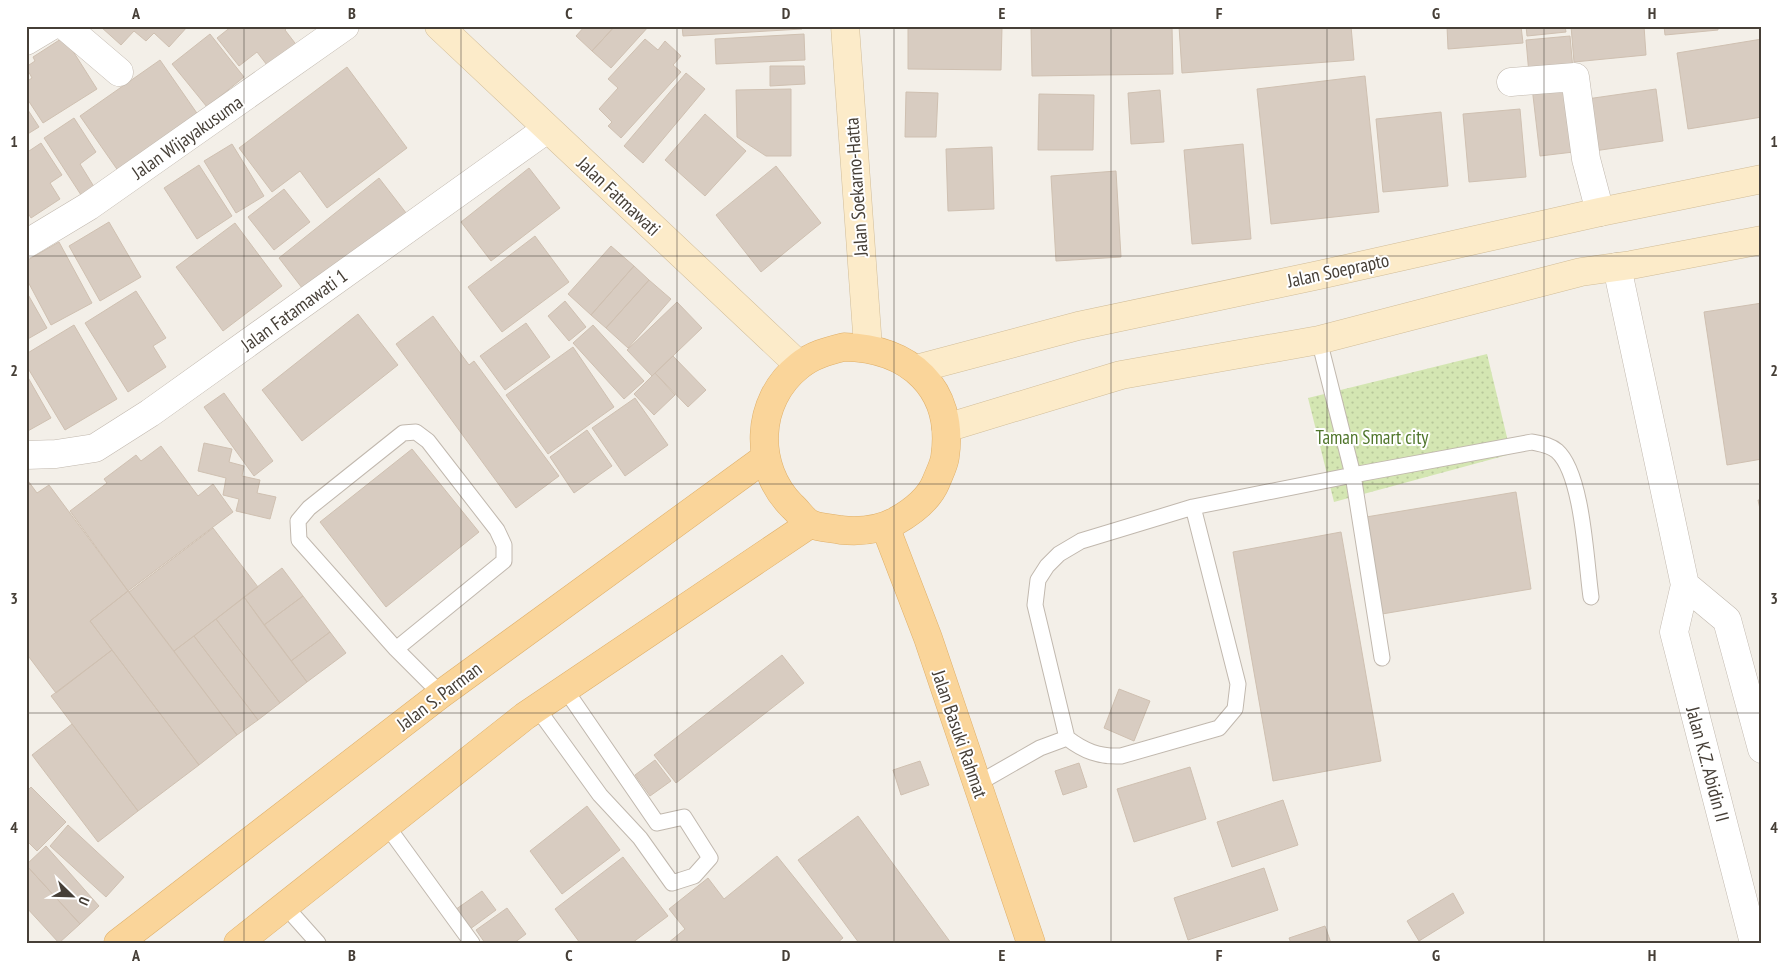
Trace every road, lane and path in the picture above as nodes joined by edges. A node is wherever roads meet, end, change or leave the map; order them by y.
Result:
1 (51, 26) edge
2 (64, 26) edge
3 (346, 26) edge
4 (439, 26) edge
5 (845, 26) edge
6 (26, 41) edge
7 (118, 72) dead end
8 (1511, 82) dead end
9 (547, 129) junction
10 (1762, 179) edge
11 (1600, 212) junction
12 (1762, 240) edge
13 (26, 244) edge
14 (1617, 267) junction
15 (1319, 340) junction
16 (868, 347) junction
17 (799, 365) junction
18 (916, 369) junction
19 (946, 428) junction
20 (26, 455) edge
21 (766, 458) junction
22 (1353, 475) junction
23 (1193, 508) junction
24 (810, 524) junction
25 (885, 526) junction
26 (1685, 585) junction
27 (1591, 597) dead end
28 (396, 649) junction
29 (1382, 658) dead end
30 (564, 689) junction
31 (441, 694) junction
32 (537, 708) junction
33 (1067, 738) junction
34 (1762, 749) edge
35 (977, 784) junction
36 (657, 823) junction
37 (387, 826) junction
38 (640, 838) junction
39 (285, 906) junction
40 (118, 943) edge
41 (238, 943) edge
42 (318, 943) edge
43 (472, 943) edge
44 (1031, 943) edge
45 (1754, 943) edge

1 - 6 street
2 - 7 street
3 - 13 street, Jalan Wijayakusuma
4 - 9 main road, Jalan Fatmawati
5 - 16 main road, Jalan Soekarno-Hatta
8 - 11 street
9 - 17 main road, Jalan Fatmawati
9 - 20 street, Jalan Fatamawati 1
10 - 11 main road, Jalan Soeprapto
11 - 18 main road, Jalan Soeprapto
12 - 14 main road
14 - 15 main road
14 - 26 street
15 - 19 main road
15 - 22 lane
16 - 17 main road
16 - 18 main road
17 - 21 main road
18 - 19 main road
19 - 25 main road
21 - 24 main road
21 - 31 main road, Jalan S. Parman
22 - 23 lane
22 - 27 lane
22 - 29 lane
23 - 33 lane
23 - 33 lane
24 - 25 main road
24 - 30 main road
25 - 35 main road, Jalan Basuki Rahmat
26 - 34 street
26 - 45 street, Jalan K.Z. Abidin II
28 - 28 lane
28 - 31 lane
30 - 32 main road
30 - 36 lane
31 - 40 main road, Jalan S. Parman
32 - 37 main road
32 - 38 lane
33 - 35 lane
35 - 44 main road, Jalan Basuki Rahmat
36 - 38 lane
36 - 38 lane
37 - 39 main road
37 - 43 lane
39 - 41 main road
39 - 42 lane

